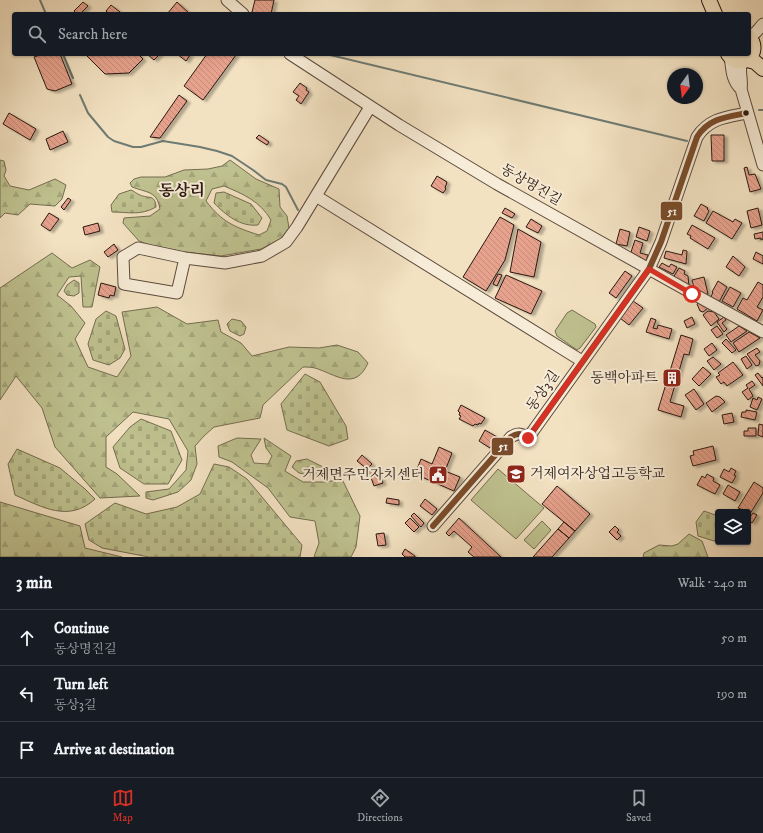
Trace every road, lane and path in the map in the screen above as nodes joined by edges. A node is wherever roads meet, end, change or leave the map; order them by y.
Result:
1 (227, 0) edge
2 (241, 12) edge
3 (763, 24) edge
4 (763, 35) edge
5 (751, 36) edge
6 (751, 49) edge
7 (293, 56) edge
8 (744, 57) edge
9 (763, 68) edge
10 (370, 107) junction
11 (747, 113) junction
12 (763, 165) edge
13 (316, 196) junction
14 (185, 258) junction
15 (649, 269) junction
16 (763, 332) edge
17 (582, 361) junction
18 (433, 526) dead end

1 - 2 street
3 - 5 street
4 - 6 street
7 - 10 street, 동상명진길
8 - 9 main road
8 - 11 street
10 - 13 street
10 - 15 street, 동상명진길
11 - 12 street
11 - 15 street, 동상3길
13 - 14 street
13 - 17 street
14 - 14 street
15 - 16 street, 동상명진길
15 - 17 street, 동상3길
17 - 18 street, 동상3길

